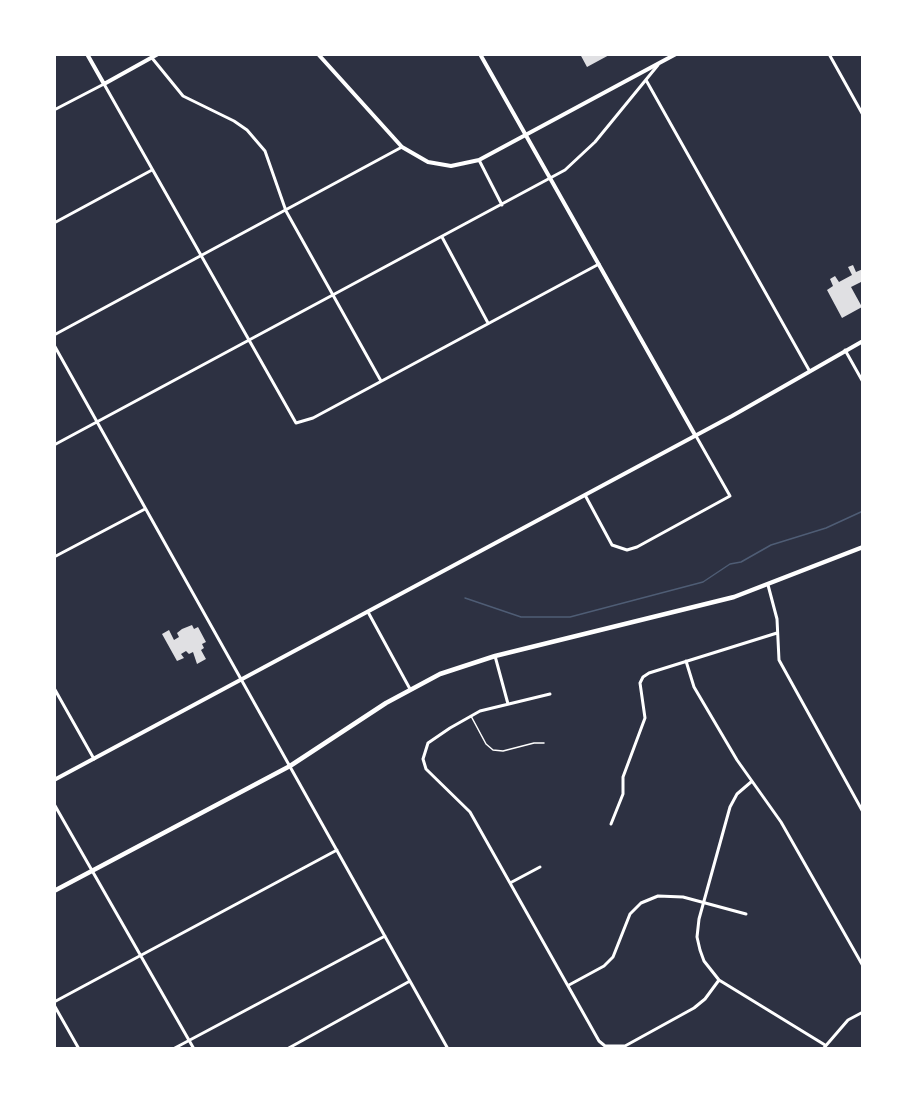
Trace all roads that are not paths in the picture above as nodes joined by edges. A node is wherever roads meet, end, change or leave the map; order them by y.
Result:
1 (87, 54) edge
2 (158, 54) edge
3 (318, 54) edge
4 (480, 54) edge
5 (675, 54) edge
6 (829, 54) edge
7 (152, 58) junction
8 (659, 63) junction
9 (646, 80) junction
10 (104, 84) junction
11 (54, 110) edge
12 (863, 115) edge
13 (527, 134) junction
14 (402, 147) junction
15 (479, 160) junction
16 (152, 170) junction
17 (551, 179) junction
18 (502, 205) junction
19 (286, 211) junction
20 (54, 223) edge
21 (442, 237) junction
22 (200, 257) junction
23 (599, 264) junction
24 (333, 296) junction
25 (488, 323) junction
26 (54, 335) edge
27 (248, 341) junction
28 (863, 341) edge
29 (54, 345) edge
30 (845, 350) junction
31 (809, 370) junction
32 (381, 381) junction
33 (863, 382) edge
34 (97, 422) junction
35 (695, 435) junction
36 (54, 445) edge
37 (585, 495) junction
38 (146, 508) junction
39 (863, 547) edge
40 (54, 557) edge
41 (768, 585) junction
42 (368, 612) junction
43 (777, 633) junction
44 (495, 657) junction
45 (686, 661) junction
46 (242, 680) junction
47 (54, 688) edge
48 (410, 689) junction
49 (550, 694) dead end
50 (508, 705) junction
51 (471, 715) junction
52 (544, 743) dead end
53 (94, 759) junction
54 (290, 766) junction
55 (54, 780) edge
56 (751, 782) junction
57 (54, 804) edge
58 (863, 812) edge
59 (611, 824) dead end
60 (337, 850) junction
61 (540, 867) dead end
62 (92, 870) junction
63 (510, 883) junction
64 (54, 891) edge
65 (703, 903) junction
66 (746, 914) dead end
67 (385, 936) junction
68 (140, 956) junction
69 (863, 966) edge
70 (719, 980) junction
71 (411, 981) junction
72 (568, 985) junction
73 (54, 1003) edge
74 (863, 1012) edge
75 (189, 1040) junction
76 (824, 1047) edge
77 (79, 1049) edge
78 (173, 1049) edge
79 (194, 1049) edge
80 (287, 1049) edge
81 (448, 1049) edge

1 - 10 street
2 - 7 street
3 - 14 street
4 - 13 street
5 - 8 street
6 - 12 street
7 - 10 street
7 - 19 street
8 - 9 street
8 - 13 street
9 - 17 street
9 - 31 street
10 - 11 street
10 - 16 street
13 - 15 street
13 - 17 street
14 - 15 street
14 - 19 street
15 - 18 street
16 - 20 street
16 - 22 street
17 - 18 street
17 - 23 street
18 - 21 street
19 - 22 street
19 - 24 street
21 - 24 street
21 - 25 street
22 - 26 street
22 - 27 street
23 - 25 street
23 - 35 street
24 - 27 street
24 - 32 street
25 - 32 street
27 - 32 street
27 - 34 street
28 - 30 street
29 - 34 street
30 - 31 street
30 - 33 street
31 - 35 street
34 - 36 street
34 - 38 street
35 - 37 street
35 - 37 street
37 - 42 street
38 - 40 street
38 - 46 street
39 - 41 main road
41 - 43 street
41 - 44 main road
42 - 46 street
42 - 48 street
43 - 45 street
43 - 58 street
44 - 48 main road
44 - 50 street
45 - 56 street
45 - 59 street
46 - 53 street
46 - 54 street
47 - 53 street
48 - 54 main road
49 - 50 street
50 - 51 street
51 - 52 lane
51 - 63 street
53 - 55 street
54 - 60 street
54 - 62 main road
56 - 65 street
56 - 69 street
57 - 62 street
60 - 67 street
60 - 68 street
61 - 63 street
62 - 64 main road
62 - 68 street
63 - 72 street
65 - 66 street
65 - 70 street
65 - 72 street
67 - 71 street
67 - 75 street
68 - 73 street
68 - 75 street
70 - 72 street
70 - 76 street
71 - 80 street
71 - 81 street
73 - 77 street
74 - 76 street
75 - 78 street
75 - 79 street

